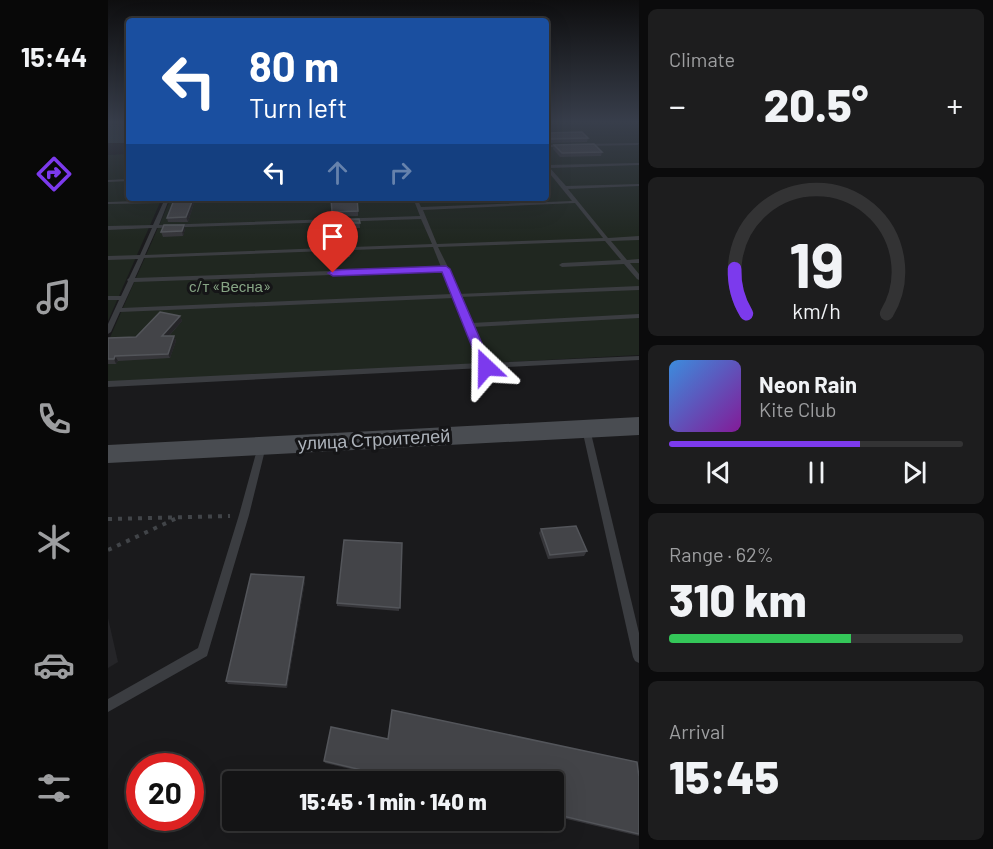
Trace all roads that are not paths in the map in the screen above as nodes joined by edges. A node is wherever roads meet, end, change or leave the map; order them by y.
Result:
1 (639, 164) edge
2 (549, 167) edge
3 (549, 171) edge
4 (126, 180) edge
5 (108, 181) edge
6 (639, 185) edge
7 (563, 188) junction
8 (147, 201) edge
9 (167, 201) edge
10 (416, 201) edge
11 (575, 202) junction
12 (108, 203) edge
13 (421, 213) junction
14 (154, 227) junction
15 (108, 228) edge
16 (639, 238) edge
17 (609, 240) junction
18 (434, 246) junction
19 (141, 257) junction
20 (108, 258) edge
21 (626, 261) junction
22 (639, 261) edge
23 (562, 265) dead end
24 (446, 269) junction
25 (639, 278) edge
26 (130, 280) junction
27 (639, 288) edge
28 (456, 295) junction
29 (108, 298) edge
30 (122, 298) junction
31 (117, 310) junction
32 (639, 316) edge
33 (468, 325) junction
34 (108, 332) edge
35 (639, 358) edge
36 (486, 367) junction
37 (108, 384) edge
38 (639, 426) edge
39 (586, 429) junction
40 (262, 446) junction
41 (108, 454) edge
42 (639, 657) edge
43 (108, 706) edge

1 - 2 lane
3 - 7 lane
4 - 5 lane
6 - 7 lane
7 - 11 lane
8 - 12 lane
9 - 14 lane
10 - 13 lane
11 - 13 lane
11 - 17 lane
13 - 14 lane
13 - 18 lane
14 - 15 lane
14 - 19 lane
16 - 17 lane
17 - 18 lane
17 - 21 lane
18 - 19 lane
18 - 24 lane
19 - 20 lane
19 - 26 lane
21 - 22 lane
21 - 23 lane
21 - 25 lane
24 - 26 lane
24 - 28 lane
26 - 30 lane
27 - 28 lane
28 - 31 lane
28 - 33 lane
29 - 30 lane
30 - 31 lane
31 - 34 lane
32 - 33 lane
33 - 36 lane
35 - 36 lane
36 - 37 lane
38 - 39 main road, улица Строителей
39 - 40 main road, улица Строителей
39 - 42 lane
40 - 41 main road, улица Строителей
40 - 43 lane

